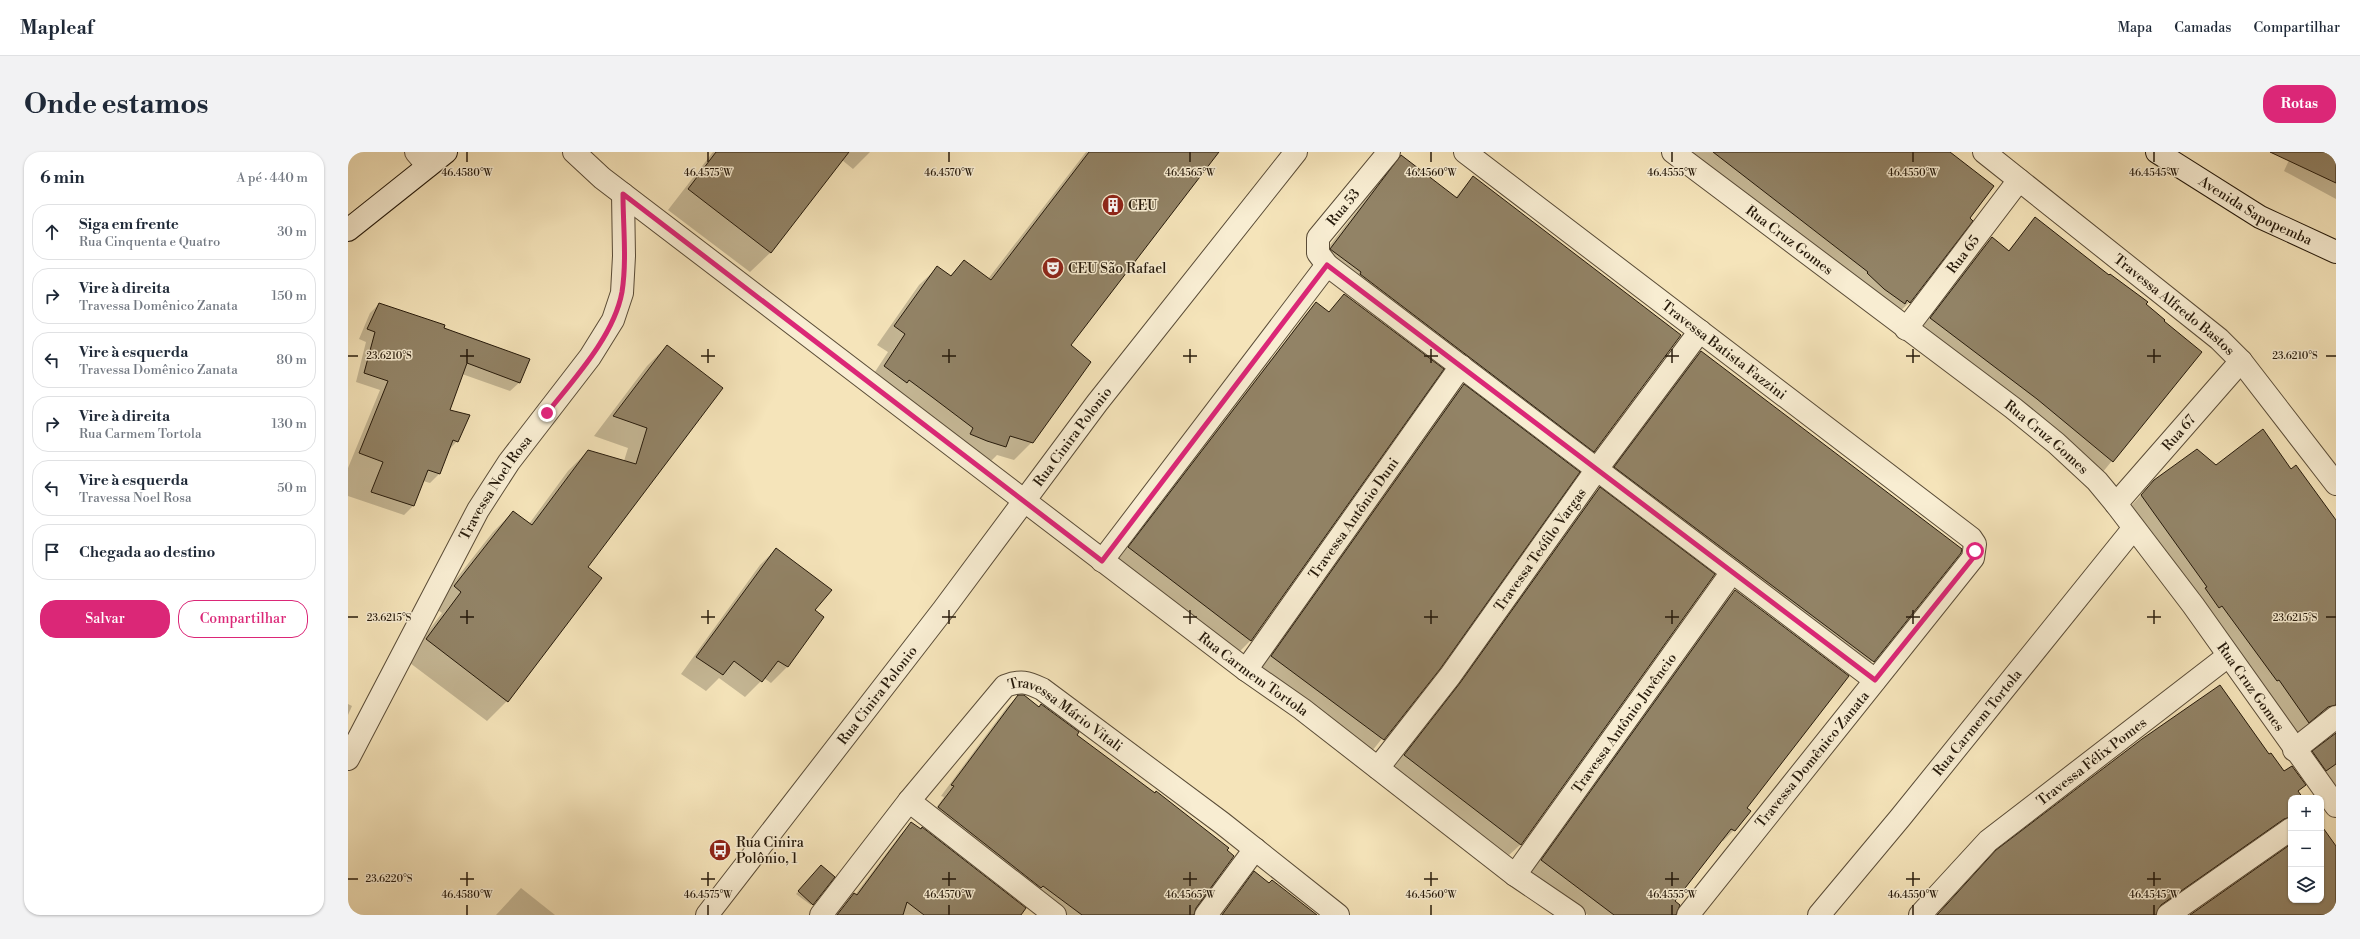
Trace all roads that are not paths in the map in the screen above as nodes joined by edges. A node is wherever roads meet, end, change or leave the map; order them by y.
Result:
1 (446, 152) edge
2 (574, 152) edge
3 (1296, 152) edge
4 (1389, 152) edge
5 (1465, 152) edge
6 (1673, 152) edge
7 (1984, 152) edge
8 (2157, 152) edge
9 (422, 159) edge
10 (1695, 159) edge
11 (2019, 180) junction
12 (623, 194) junction
13 (348, 230) edge
14 (2336, 252) edge
15 (1327, 265) junction
16 (1906, 329) junction
17 (1700, 331) junction
18 (2242, 361) junction
19 (1461, 366) junction
20 (1597, 469) junction
21 (2336, 484) edge
22 (1025, 500) junction
23 (2116, 504) junction
24 (2133, 529) junction
25 (1102, 561) junction
26 (1732, 572) junction
27 (2228, 656) junction
28 (1246, 670) junction
29 (1875, 680) junction
30 (2336, 717) edge
31 (2294, 750) junction
32 (348, 759) edge
33 (1378, 768) junction
34 (909, 801) junction
35 (2329, 804) edge
36 (2288, 831) edge
37 (1255, 849) junction
38 (1515, 875) junction
39 (1053, 914) edge
40 (707, 915) edge
41 (821, 915) edge
42 (1206, 915) edge
43 (1338, 915) edge
44 (1574, 915) edge
45 (1688, 915) edge
46 (1819, 915) edge
47 (1920, 915) edge
48 (2168, 915) edge

1 - 9 street
2 - 12 street, Rua Carmem Tortola
3 - 22 street, Rua Cinira Polonio
4 - 15 street, Rua 53
5 - 17 street, Travessa Batista Fazzini
6 - 10 street, Rua Cruz Gomes
7 - 11 street, Travessa Alfredo Bastos
8 - 14 street, Avenida Sapopemba
9 - 13 street
10 - 16 street, Rua Cruz Gomes
11 - 16 street, Rua 65
11 - 18 street, Travessa Alfredo Bastos
12 - 22 street, Rua Carmem Tortola
12 - 32 street, Travessa Noel Rosa
15 - 19 street, Travessa Domênico Zanata
15 - 25 street
16 - 23 street, Rua Cruz Gomes
17 - 20 street, Travessa Teófilo Vargas
17 - 29 street, Travessa Batista Fazzini
18 - 21 street, Travessa Alfredo Bastos
18 - 23 street, Rua 67
19 - 20 street, Travessa Domênico Zanata
19 - 28 street, Travessa Antônio Duni
20 - 26 street, Travessa Domênico Zanata
20 - 33 street, Travessa Teófilo Vargas
22 - 25 street, Rua Carmem Tortola
22 - 40 street, Rua Cinira Polonio
23 - 24 street, Rua Cruz Gomes
24 - 27 street, Rua Cruz Gomes
24 - 46 street, Rua Carmem Tortola
25 - 28 street, Rua Carmem Tortola
26 - 29 street, Travessa Domênico Zanata
26 - 38 street, Travessa Antônio Juvêncio
27 - 31 street, Rua Cruz Gomes
27 - 47 street, Travessa Félix Pomes
28 - 33 street, Rua Carmem Tortola
29 - 45 street, Travessa Domênico Zanata
30 - 31 street
31 - 35 street, Rua Cruz Gomes
33 - 38 street, Rua Carmem Tortola
34 - 37 street, Travessa Mário Vitali
34 - 39 street
34 - 41 street, Travessa Mário Vitali
36 - 48 street
37 - 42 street
37 - 43 street, Travessa Mário Vitali
38 - 44 street, Rua Carmem Tortola

